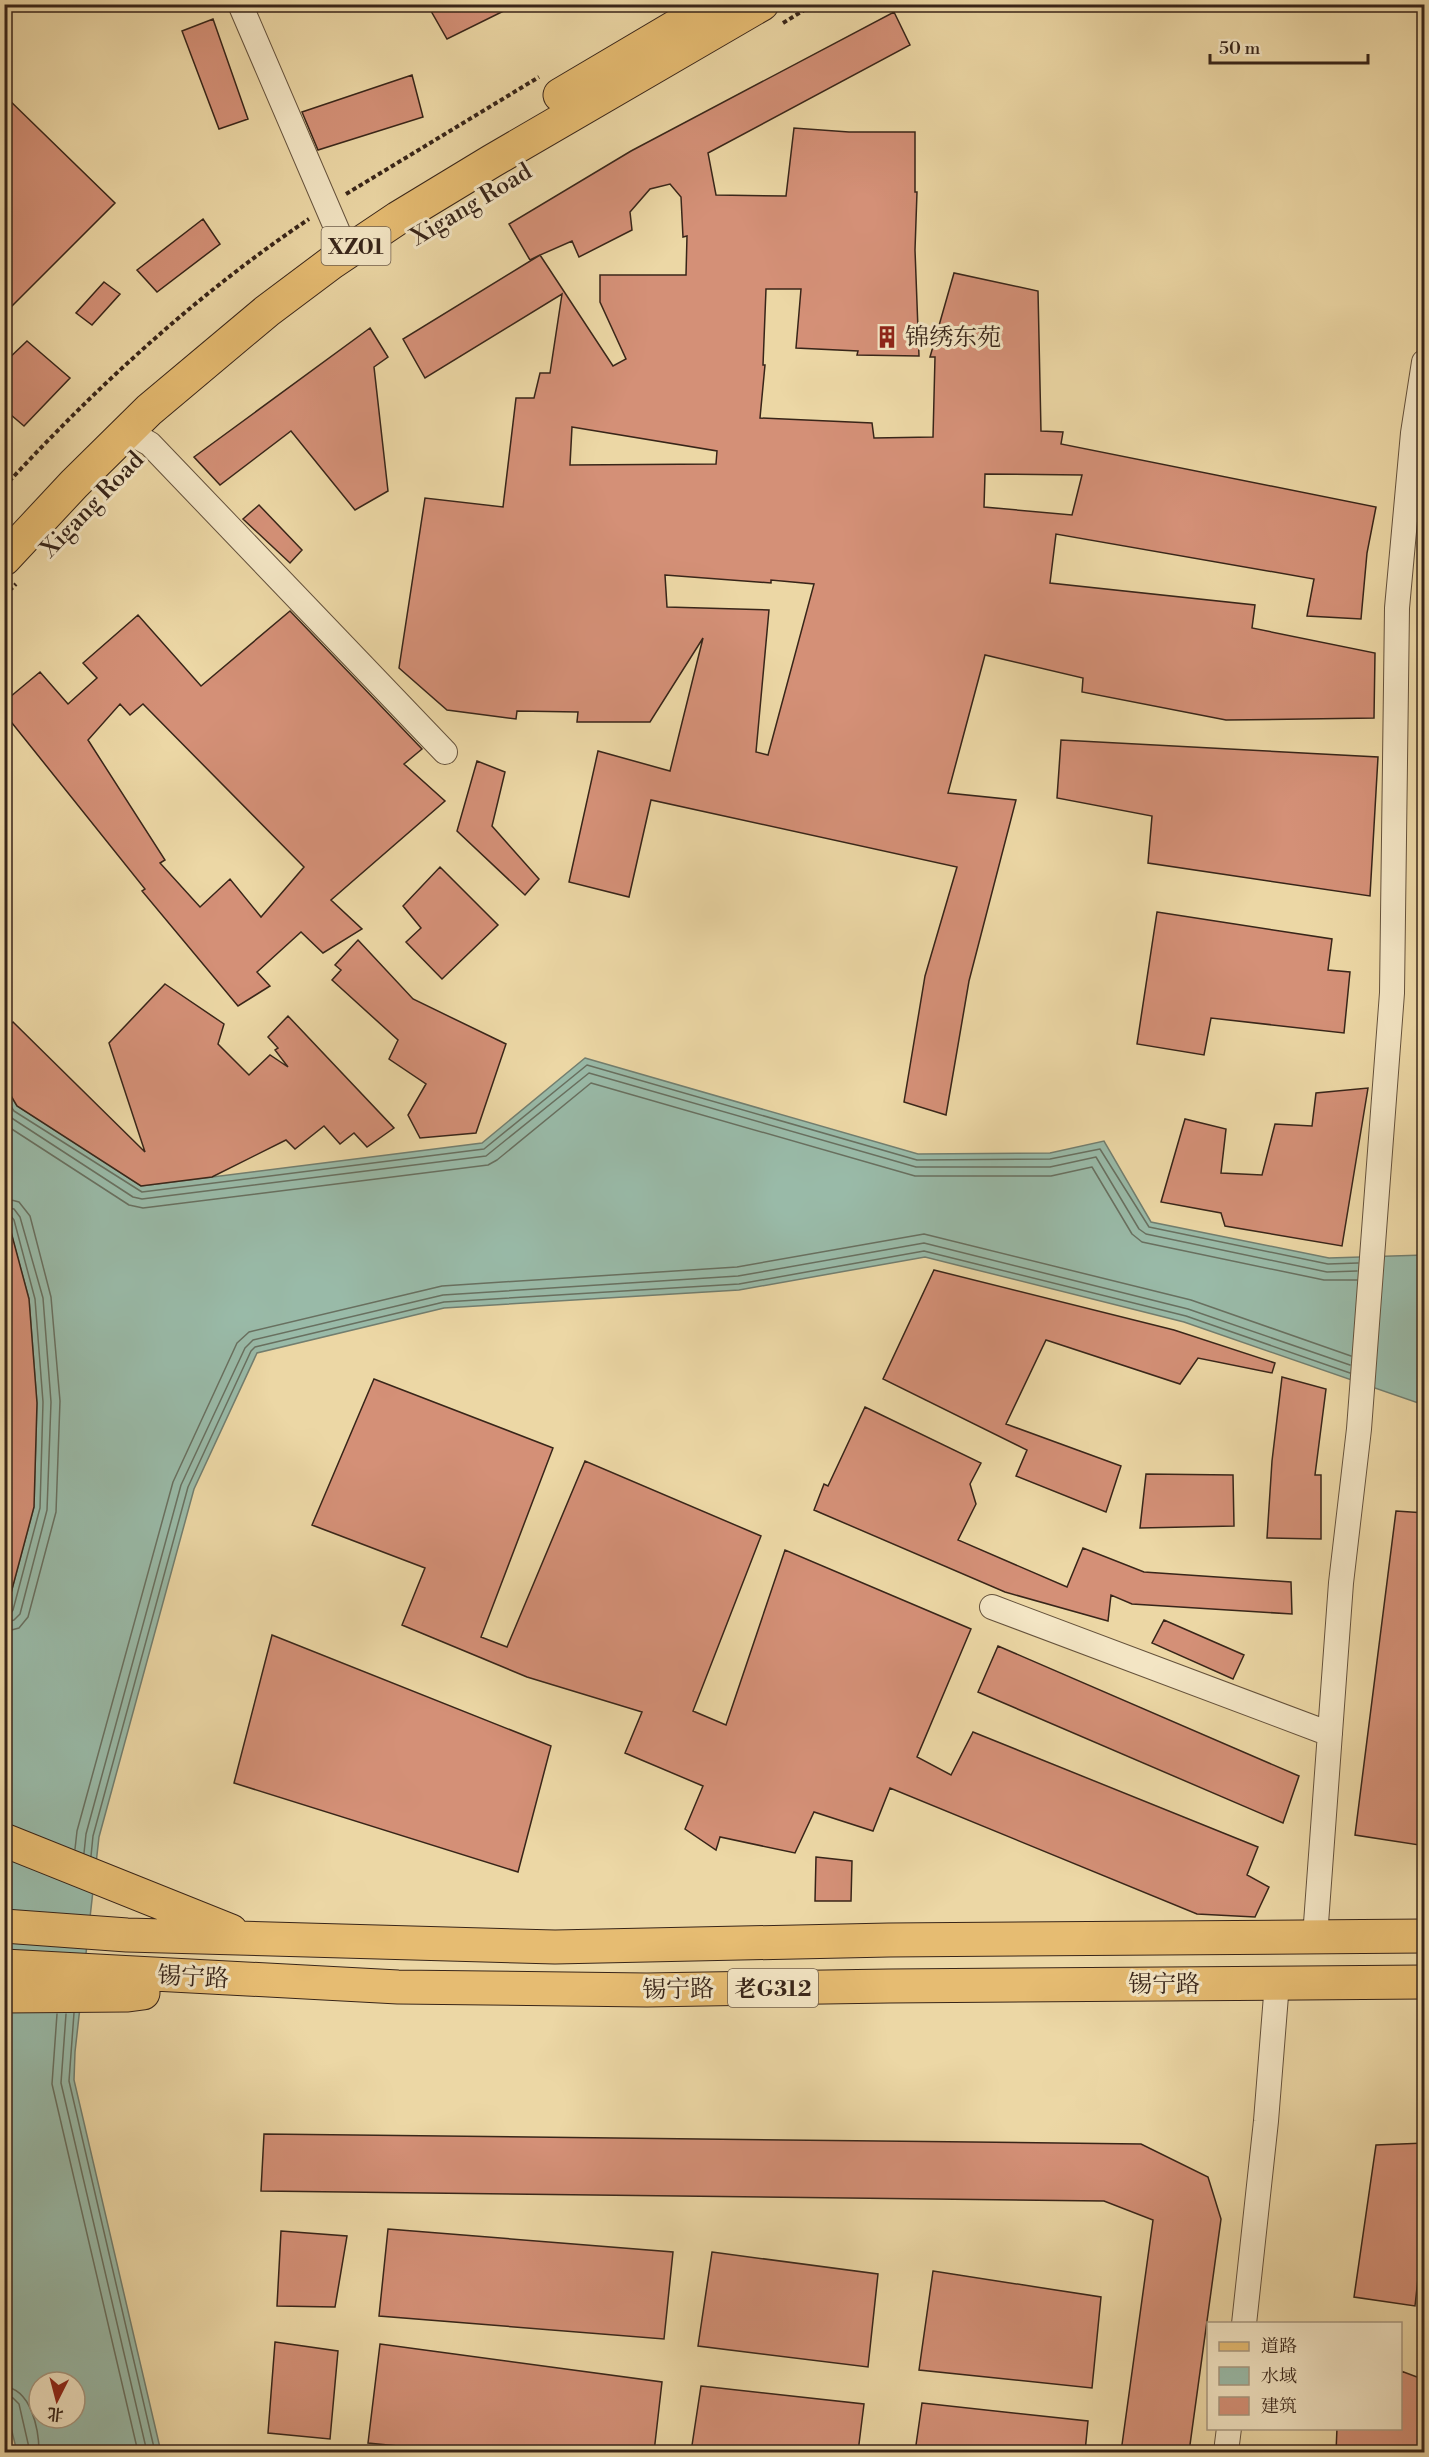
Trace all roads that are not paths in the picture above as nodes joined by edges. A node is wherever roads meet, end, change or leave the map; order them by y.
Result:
1 (240, 4) edge
2 (714, 4) edge
3 (767, 16) edge
4 (338, 232) junction
5 (1425, 362) edge
6 (127, 431) junction
7 (4, 526) edge
8 (12, 569) edge
9 (445, 752) dead end
10 (992, 1607) dead end
11 (1330, 1734) junction
12 (4, 1840) edge
13 (4, 1926) edge
14 (1425, 1936) edge
15 (1315, 1937) junction
16 (250, 1939) junction
17 (4, 1966) edge
18 (1425, 1982) edge
19 (1277, 1983) junction
20 (125, 1984) junction
21 (4, 1996) edge
22 (1244, 2322) edge
23 (1229, 2430) edge
24 (1226, 2452) edge

1 - 4 street
2 - 4 main road, Xigang Road / XZ01
3 - 6 main road, Xigang Road / XZ01
4 - 7 main road, Xigang Road / XZ01
5 - 11 street
6 - 8 main road, Xigang Road / XZ01
6 - 9 street
10 - 11 street
11 - 15 street
12 - 16 main road
13 - 16 main road, 锡宁路 / 老G312
14 - 15 main road, 锡宁路 / 老G312
15 - 16 main road, 锡宁路 / 老G312
17 - 20 main road, 锡宁路
18 - 19 main road, 锡宁路 / 老G312
19 - 20 main road, 锡宁路 / 老G312
19 - 22 street
20 - 21 main road
23 - 24 street

